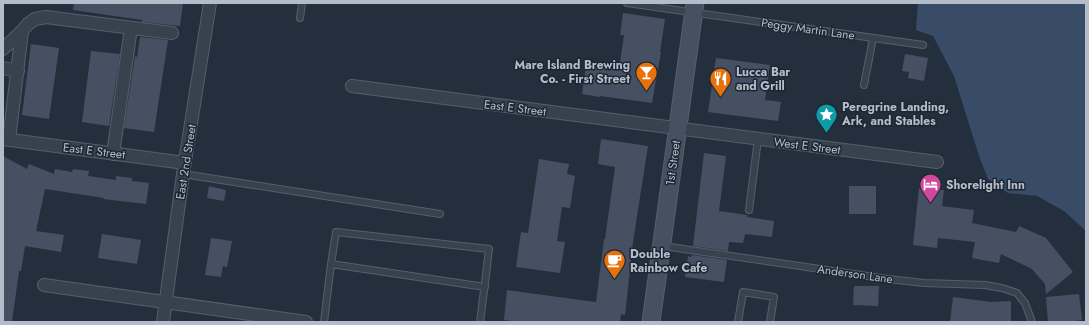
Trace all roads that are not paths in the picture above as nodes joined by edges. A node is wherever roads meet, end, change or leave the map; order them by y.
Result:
1 (210, 3) edge
2 (302, 3) edge
3 (627, 3) edge
4 (694, 8) edge
5 (300, 18) dead end
6 (131, 28) junction
7 (22, 31) junction
8 (172, 34) dead end
9 (873, 38) junction
10 (923, 45) dead end
11 (3, 49) edge
12 (3, 68) edge
13 (18, 71) junction
14 (864, 85) dead end
15 (352, 86) dead end
16 (677, 129) junction
17 (758, 139) junction
18 (6, 140) edge
19 (113, 154) junction
20 (936, 162) dead end
21 (184, 169) junction
22 (749, 210) dead end
23 (440, 214) dead end
24 (661, 245) junction
25 (331, 264) junction
26 (44, 285) dead end
27 (485, 288) junction
28 (166, 302) junction
29 (163, 322) edge
30 (306, 322) edge
31 (324, 322) edge
32 (480, 322) edge
33 (650, 322) edge
34 (738, 322) edge
35 (770, 322) edge
36 (1032, 322) edge

1 - 21 street, East 2nd Street
2 - 5 lane
3 - 4 lane, Peggy Martin Lane
4 - 9 lane, Peggy Martin Lane
4 - 16 main road, 1st Street
6 - 7 street
6 - 8 street
6 - 19 street
7 - 11 street
7 - 13 street
9 - 10 lane, Peggy Martin Lane
9 - 14 lane
12 - 13 street
13 - 18 street
15 - 16 street, East E Street
16 - 17 street, West E Street
16 - 24 main road, 1st Street
17 - 20 street, West E Street
17 - 22 lane
18 - 19 street, East E Street
19 - 21 street, East E Street
21 - 23 lane
21 - 28 street, East 2nd Street
24 - 33 main road, 1st Street
24 - 36 lane, Anderson Lane
25 - 27 lane
25 - 27 lane
25 - 31 lane
26 - 28 street
27 - 32 lane
28 - 29 street, East 2nd Street
28 - 30 street
34 - 35 lane

